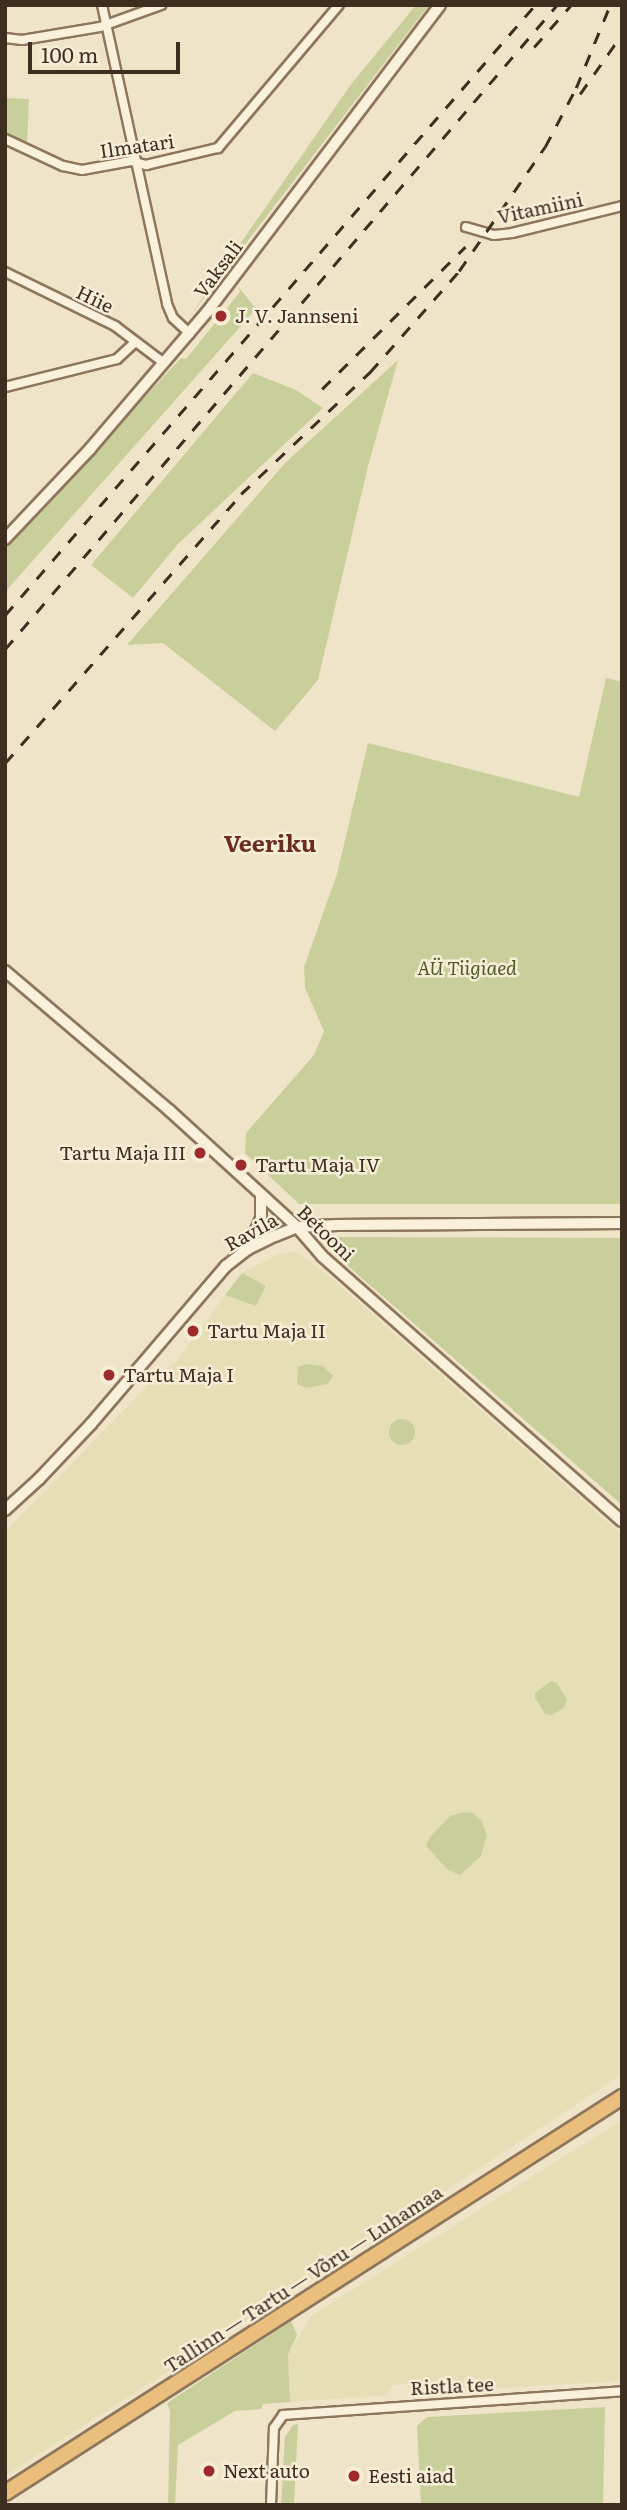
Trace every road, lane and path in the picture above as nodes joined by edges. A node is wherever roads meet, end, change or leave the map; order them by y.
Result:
1 (102, 5) edge
2 (161, 5) edge
3 (339, 5) edge
4 (440, 5) edge
5 (107, 25) junction
6 (5, 38) edge
7 (5, 139) edge
8 (136, 162) junction
9 (622, 206) edge
10 (466, 227) dead end
11 (5, 272) edge
12 (190, 334) junction
13 (135, 342) junction
14 (164, 363) junction
15 (5, 387) edge
16 (5, 539) edge
17 (5, 971) edge
18 (261, 1195) junction
19 (622, 1223) edge
20 (297, 1227) junction
21 (248, 1249) junction
22 (5, 1510) edge
23 (622, 1521) edge
24 (622, 2098) edge
25 (622, 2390) edge
26 (5, 2493) edge
27 (271, 2505) edge

1 - 5 street
2 - 5 street
3 - 8 street, Ilmatari
4 - 12 street, Vaksali
5 - 6 street
5 - 8 street
7 - 8 street, Ilmatari
8 - 12 street
9 - 10 street, Vitamiini
11 - 13 street, Hiie
12 - 14 street, Vaksali
13 - 14 street, Hiie
13 - 15 street
14 - 16 street, Vaksali
17 - 18 street, Betooni
18 - 20 street, Betooni
18 - 21 street
19 - 20 street, Ravila
20 - 21 street, Ravila
20 - 23 street, Betooni
21 - 22 street, Ravila
24 - 26 highway, Tallinn — Tartu — Võru — Luhamaa
25 - 27 street, Ristla tee

